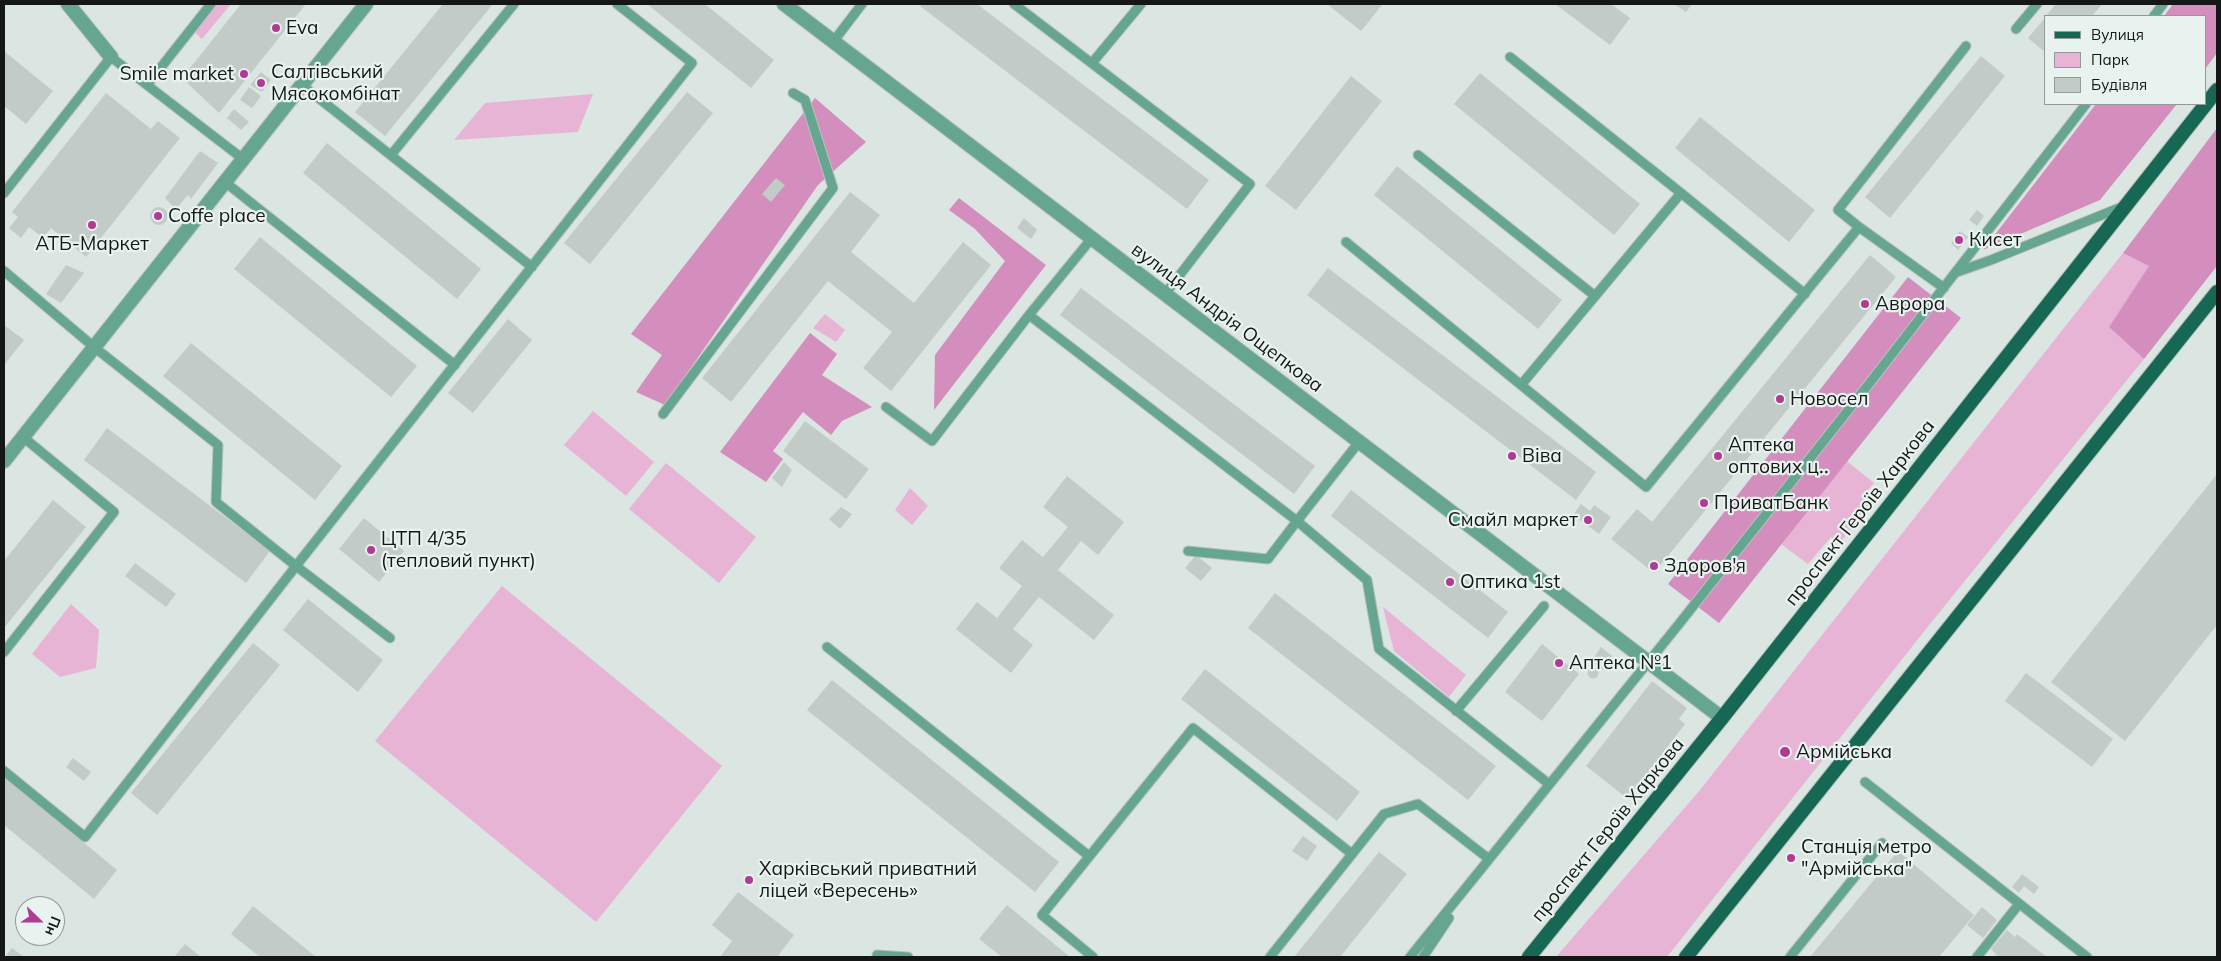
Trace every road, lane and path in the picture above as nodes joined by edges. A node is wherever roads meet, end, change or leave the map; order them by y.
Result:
1 (68, 4) edge
2 (212, 4) edge
3 (366, 4) edge
4 (514, 4) edge
5 (617, 4) edge
6 (784, 4) edge
7 (862, 4) edge
8 (1014, 4) edge
9 (1141, 4) edge
10 (2037, 4) edge
11 (2163, 4) edge
12 (2155, 15) edge
13 (2016, 29) dead end
14 (833, 42) junction
15 (1966, 46) dead end
16 (1510, 56) dead end
17 (111, 57) junction
18 (1092, 64) junction
19 (147, 85) junction
20 (302, 85) junction
21 (2217, 90) edge
22 (793, 93) dead end
23 (2206, 104) edge
24 (2085, 105) edge
25 (2205, 105) edge
26 (391, 155) junction
27 (1418, 156) dead end
28 (243, 160) junction
29 (225, 182) junction
30 (1681, 192) junction
31 (4, 193) edge
32 (2126, 205) junction
33 (1859, 227) junction
34 (1092, 238) junction
35 (1346, 242) dead end
36 (532, 267) junction
37 (4, 271) edge
38 (1956, 272) junction
39 (1944, 288) junction
40 (2217, 292) edge
41 (1164, 294) junction
42 (1805, 294) junction
43 (1595, 296) junction
44 (1029, 316) junction
45 (94, 347) junction
46 (455, 365) junction
47 (1521, 385) junction
48 (886, 407) dead end
49 (663, 414) dead end
50 (23, 437) junction
51 (1359, 442) junction
52 (4, 461) edge
53 (1297, 521) junction
54 (1188, 551) dead end
55 (296, 566) junction
56 (1544, 606) dead end
57 (390, 638) dead end
58 (827, 647) dead end
59 (4, 652) edge
60 (1648, 662) junction
61 (1456, 710) junction
62 (1722, 718) junction
63 (4, 771) edge
64 (1864, 782) dead end
65 (1549, 784) junction
66 (1882, 843) dead end
67 (1352, 854) junction
68 (1089, 856) junction
69 (1489, 859) junction
70 (1478, 872) junction
71 (2019, 904) junction
72 (877, 956) dead end
73 (908, 957) edge
74 (1093, 957) edge
75 (1270, 957) edge
76 (1410, 957) edge
77 (1423, 957) edge
78 (1529, 957) edge
79 (1686, 957) edge
80 (1790, 957) edge
81 (1977, 957) edge
82 (2087, 957) edge

1 - 17 street
2 - 19 lane
3 - 20 street
4 - 26 lane
5 - 36 lane
6 - 14 street, вулиця Андрія Ощепкова
7 - 14 lane
8 - 18 lane
9 - 18 lane
10 - 13 lane
11 - 12 lane
14 - 34 street, вулиця Андрія Ощепкова
15 - 33 lane
16 - 30 lane
17 - 19 lane
17 - 31 lane
18 - 41 lane
19 - 28 lane
20 - 26 lane
20 - 28 street
21 - 23 main road, проспект Героїв Харкова
22 - 49 lane
24 - 38 lane
25 - 32 main road, проспект Героїв Харкова
26 - 36 lane
27 - 43 lane
28 - 29 street
29 - 45 street
29 - 46 lane
30 - 42 lane
30 - 43 lane
32 - 38 lane
32 - 62 main road, проспект Героїв Харкова
33 - 39 lane
33 - 42 lane
34 - 41 street, вулиця Андрія Ощепкова
34 - 44 lane
35 - 47 lane
36 - 46 lane
37 - 45 lane
38 - 39 lane
39 - 60 lane
40 - 79 main road
41 - 51 street, вулиця Андрія Ощепкова
42 - 47 lane
43 - 47 lane
44 - 48 lane
44 - 53 lane
45 - 50 street
45 - 55 lane
46 - 55 lane
50 - 52 street
50 - 59 lane
51 - 53 lane
51 - 60 street, вулиця Андрія Ощепкова
53 - 54 lane
53 - 61 lane
55 - 57 lane
55 - 63 lane
56 - 61 lane
58 - 68 lane
60 - 62 street, вулиця Андрія Ощепкова
60 - 65 lane
61 - 65 lane
62 - 78 main road, проспект Героїв Харкова
64 - 71 lane
65 - 69 lane
66 - 80 lane
67 - 68 lane
67 - 69 lane
67 - 75 lane
68 - 74 lane
69 - 70 lane
70 - 76 lane
70 - 77 lane
71 - 81 lane
71 - 82 lane
72 - 73 lane

